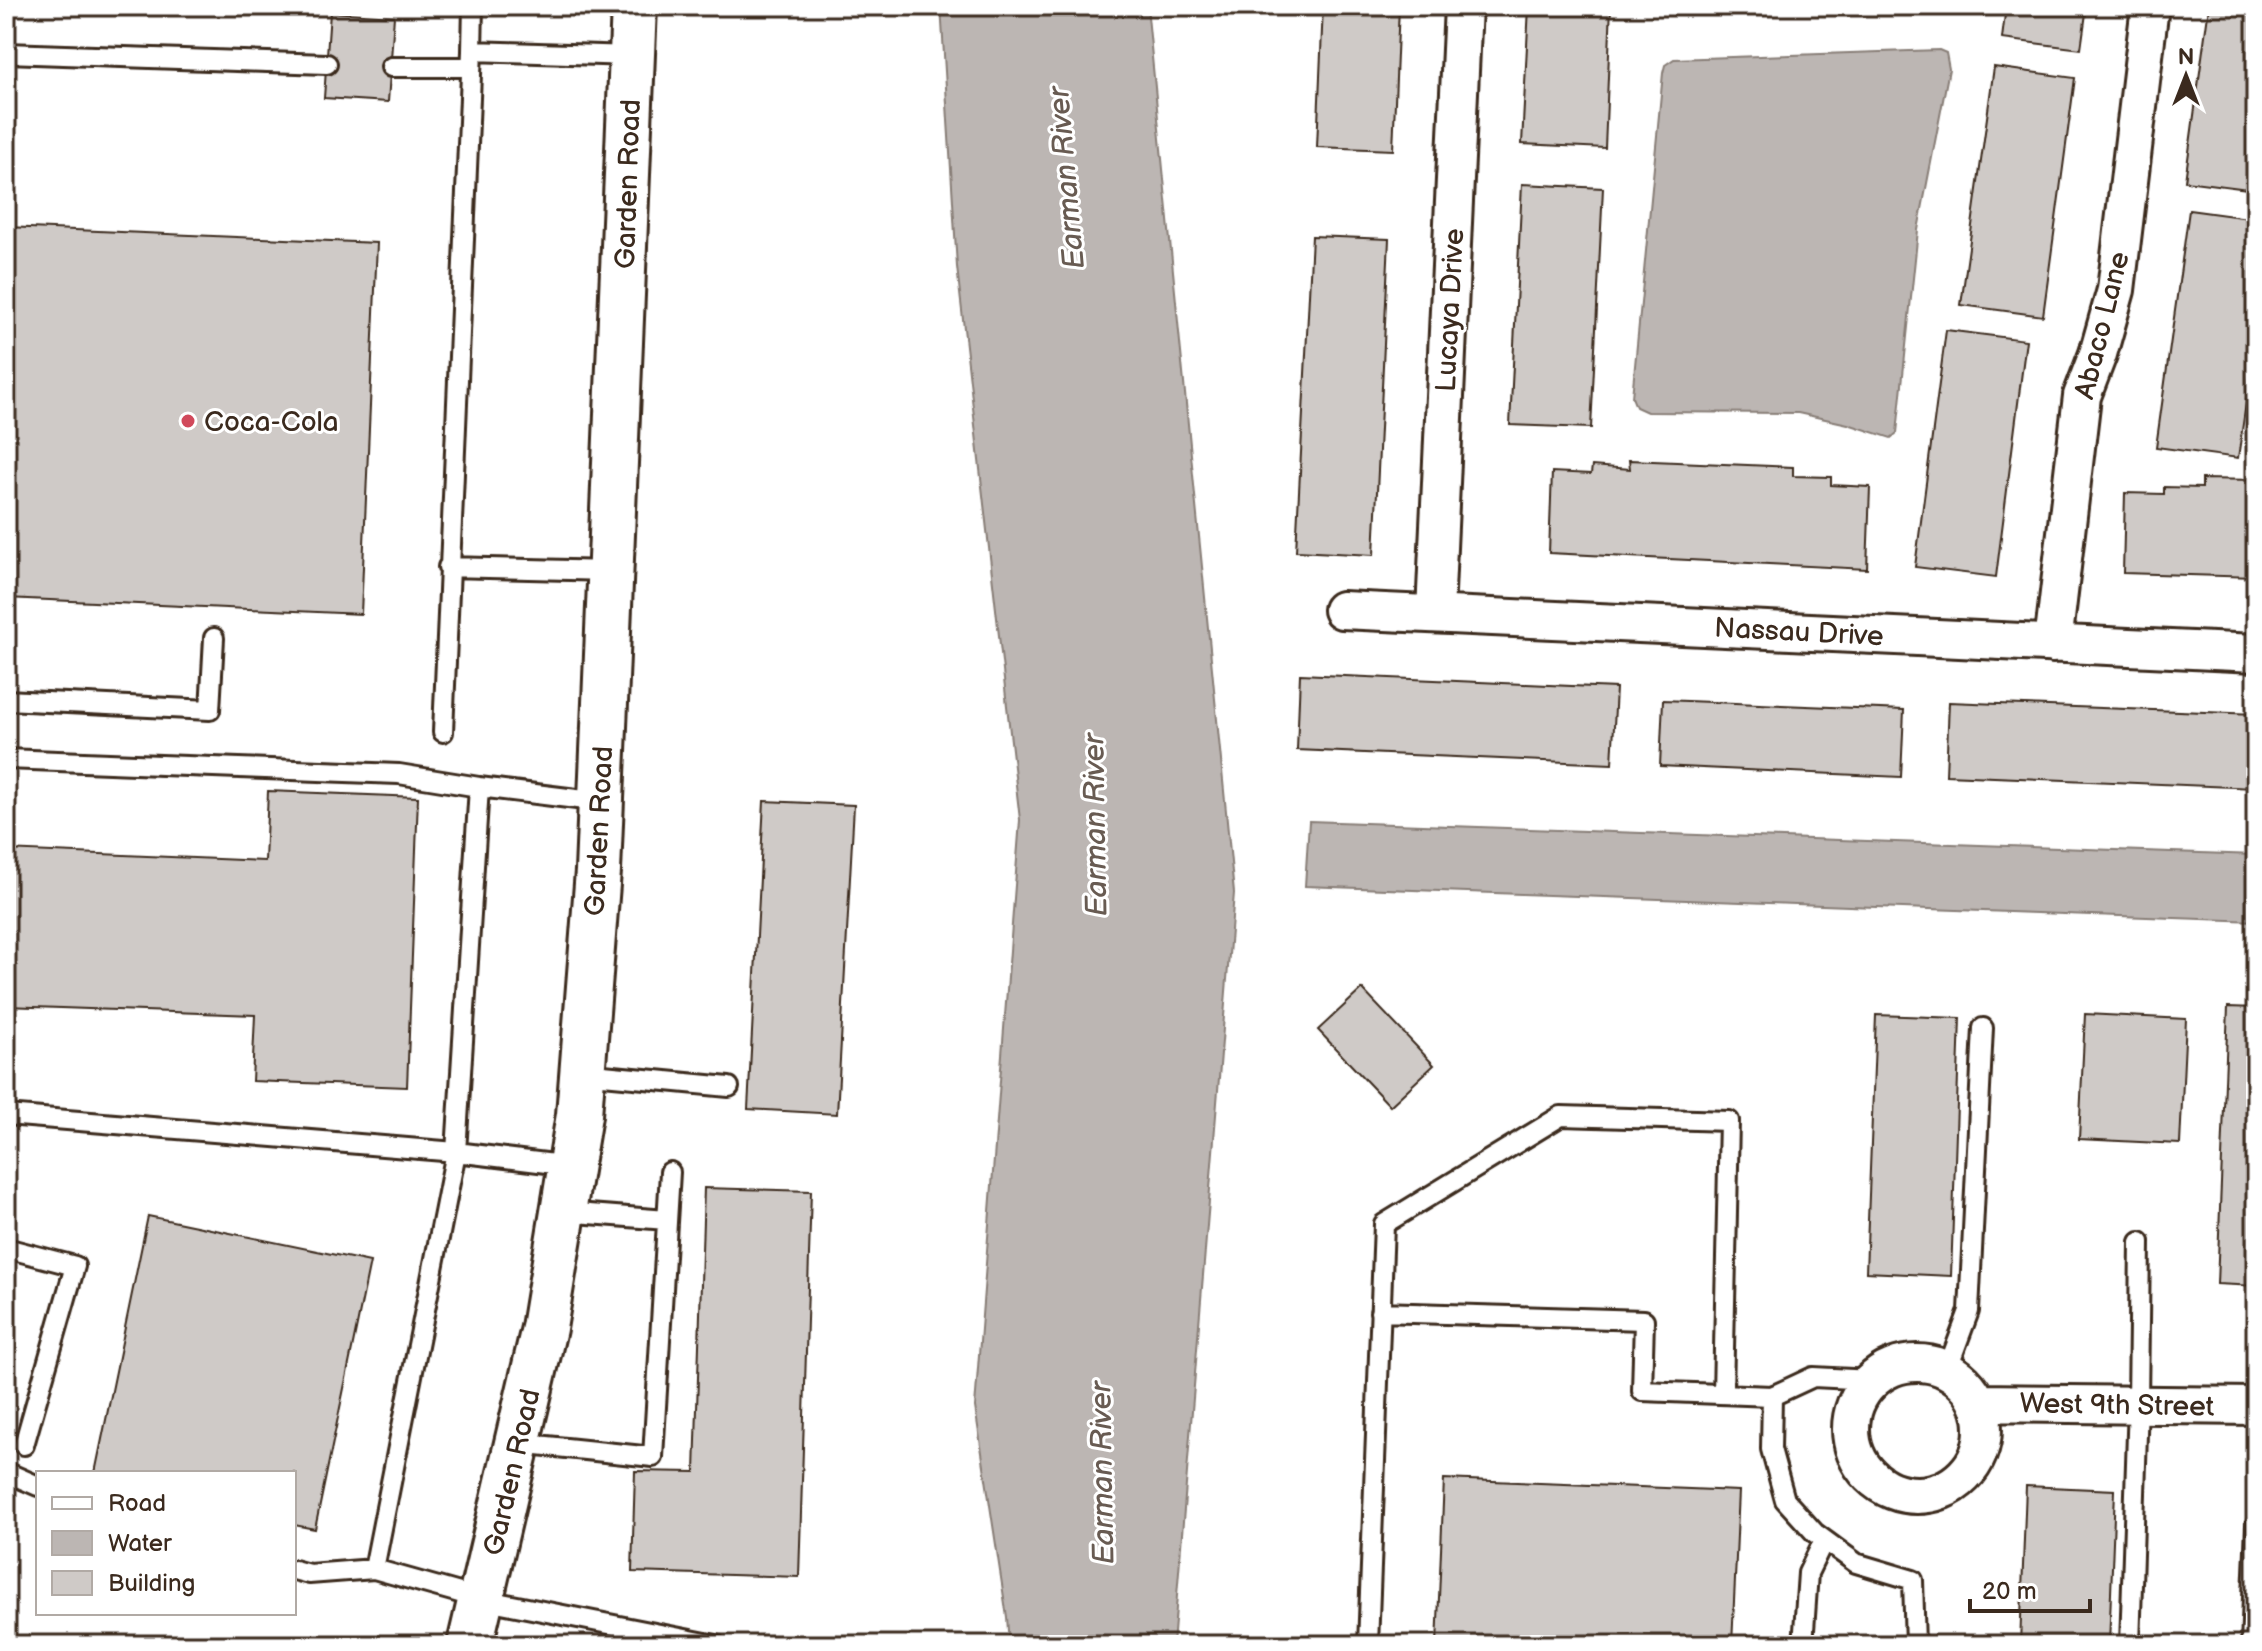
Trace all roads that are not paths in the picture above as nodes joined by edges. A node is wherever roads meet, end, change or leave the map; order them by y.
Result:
1 (473, 6) edge
2 (634, 6) edge
3 (1463, 6) edge
4 (2150, 6) edge
5 (6, 53) edge
6 (632, 56) junction
7 (471, 59) junction
8 (327, 64) dead end
9 (391, 67) dead end
10 (448, 567) junction
11 (610, 571) junction
12 (1342, 610) dead end
13 (1435, 613) junction
14 (214, 638) dead end
15 (2053, 644) junction
16 (2256, 653) edge
17 (6, 700) edge
18 (443, 732) dead end
19 (6, 759) edge
20 (479, 787) junction
21 (601, 802) junction
22 (1983, 1028) dead end
23 (582, 1073) junction
24 (729, 1087) dead end
25 (6, 1115) edge
26 (456, 1152) junction
27 (571, 1166) junction
28 (670, 1172) dead end
29 (563, 1212) junction
30 (667, 1220) junction
31 (2140, 1242) dead end
32 (6, 1248) edge
33 (1380, 1312) junction
34 (1947, 1370) junction
35 (1872, 1380) junction
36 (1723, 1394) junction
37 (1772, 1396) junction
38 (1978, 1403) junction
39 (2138, 1403) junction
40 (2256, 1406) edge
41 (518, 1443) junction
42 (24, 1445) dead end
43 (6, 1472) edge
44 (36, 1485) edge
45 (2256, 1525) edge
46 (1824, 1540) junction
47 (374, 1569) junction
48 (296, 1571) edge
49 (481, 1599) junction
50 (470, 1645) edge
51 (716, 1645) edge
52 (1368, 1645) edge
53 (1803, 1645) edge
54 (1915, 1645) edge
55 (2130, 1645) edge
56 (2251, 1645) edge

1 - 7 lane
2 - 6 street, Garden Road
3 - 13 street, Lucaya Drive
4 - 15 street, Abaco Lane
5 - 8 lane
6 - 7 lane
6 - 11 street, Garden Road
7 - 9 lane
7 - 10 lane
10 - 11 lane
10 - 18 lane
11 - 21 street, Garden Road
12 - 13 street, Nassau Drive
13 - 15 street, Nassau Drive
14 - 17 lane
15 - 16 street, Nassau Drive
19 - 20 lane
20 - 21 lane
20 - 26 lane
21 - 23 street, Garden Road
22 - 34 lane
23 - 24 lane
23 - 27 street, Garden Road
25 - 26 lane
26 - 27 lane
26 - 47 lane
27 - 29 street, Garden Road
28 - 30 lane
29 - 30 lane
29 - 41 street, Garden Road
30 - 41 lane
31 - 39 lane
32 - 42 lane
33 - 36 lane
33 - 36 lane
33 - 52 lane
34 - 35 street
34 - 38 street
35 - 37 lane
35 - 38 street
36 - 37 lane
37 - 46 lane
38 - 39 street, West 9th Street
39 - 40 street, West 9th Street
39 - 55 lane
41 - 49 street, Garden Road
43 - 44 lane
45 - 56 lane
46 - 53 lane
46 - 54 lane
47 - 48 lane
47 - 49 lane
49 - 50 street, Garden Road
49 - 51 lane

